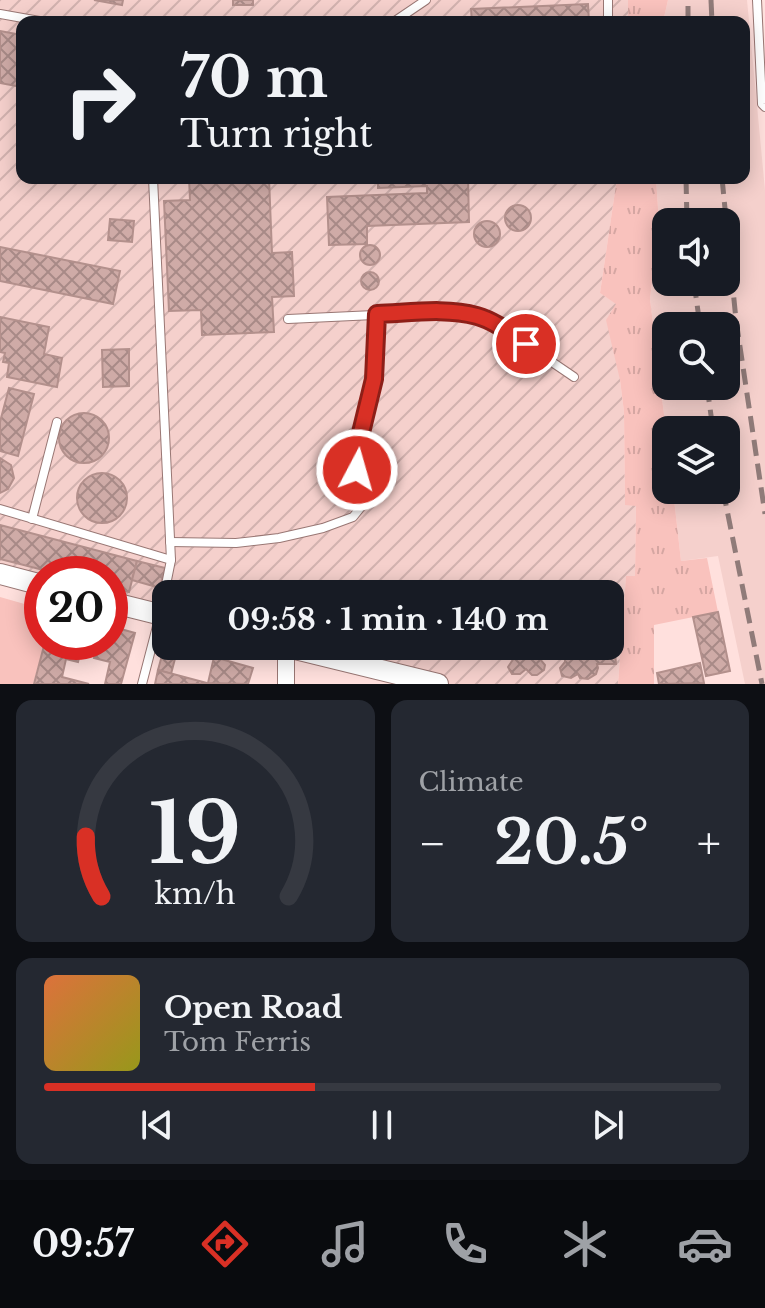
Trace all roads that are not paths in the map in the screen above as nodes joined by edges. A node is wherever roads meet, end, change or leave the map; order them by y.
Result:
1 (426, 0) edge
2 (757, 0) edge
3 (403, 16) edge
4 (765, 107) edge
5 (153, 184) edge
6 (377, 314) junction
7 (288, 319) dead end
8 (574, 377) dead end
9 (57, 422) dead end
10 (0, 509) edge
11 (32, 519) junction
12 (170, 542) junction
13 (171, 560) junction
14 (0, 574) edge
15 (24, 580) edge
16 (168, 580) edge
17 (128, 606) edge
18 (152, 612) edge
19 (152, 651) edge
20 (285, 660) edge
21 (341, 660) edge
22 (142, 684) edge
23 (286, 684) edge
24 (438, 684) edge

1 - 3 lane
2 - 4 lane
5 - 12 lane
6 - 7 lane
6 - 8 lane
6 - 12 lane
9 - 11 lane
10 - 11 lane
11 - 13 lane
12 - 13 lane
13 - 16 lane
14 - 15 street
17 - 18 street
19 - 22 lane
20 - 23 street
21 - 24 street

